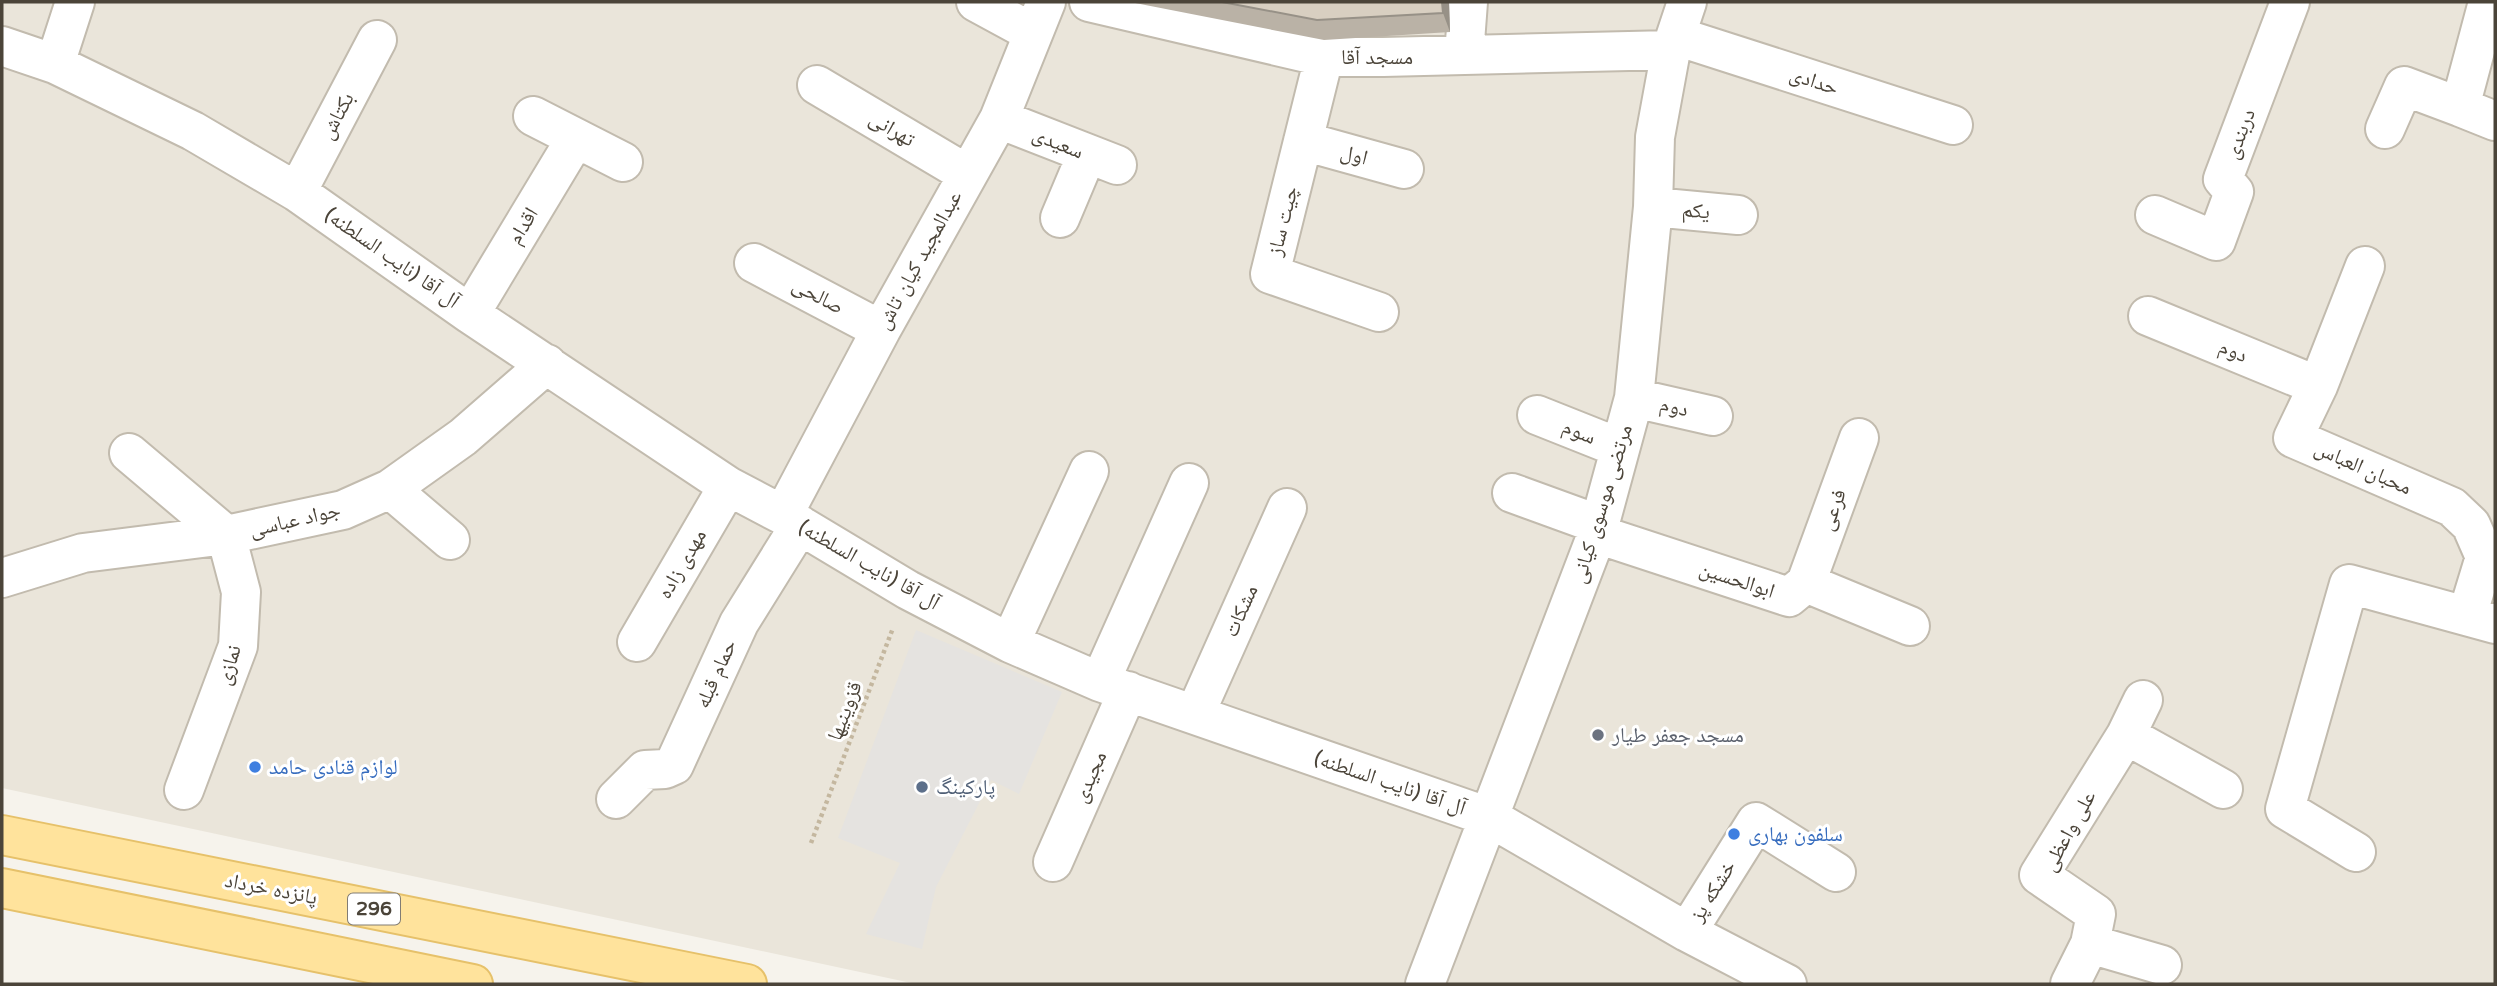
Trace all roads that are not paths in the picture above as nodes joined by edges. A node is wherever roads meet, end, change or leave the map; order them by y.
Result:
1 (75, 2) edge
2 (976, 2) edge
3 (1089, 2) edge
4 (1468, 2) edge
5 (2290, 2) edge
6 (2487, 2) edge
7 (1040, 17) edge
8 (1678, 29) edge
9 (377, 40) dead end
10 (2, 47) edge
11 (1464, 55) junction
12 (1324, 57) junction
13 (55, 65) junction
14 (817, 85) dead end
15 (2460, 107) junction
16 (533, 116) dead end
17 (999, 120) junction
18 (2495, 121) edge
19 (1953, 125) dead end
20 (2385, 129) dead end
21 (576, 138) junction
22 (1303, 141) junction
23 (623, 162) dead end
24 (1404, 169) dead end
25 (967, 174) junction
26 (297, 191) junction
27 (1653, 207) junction
28 (1738, 215) dead end
29 (2155, 215) dead end
30 (1060, 218) dead end
31 (754, 263) dead end
32 (2365, 267) dead end
33 (1379, 312) dead end
34 (470, 314) junction
35 (2148, 316) dead end
36 (881, 330) junction
37 (547, 364) junction
38 (2318, 386) junction
39 (1634, 398) junction
40 (1537, 415) dead end
41 (1713, 416) dead end
42 (1859, 438) dead end
43 (1620, 448) junction
44 (129, 453) dead end
45 (1089, 471) dead end
46 (1189, 483) dead end
47 (728, 486) junction
48 (390, 489) junction
49 (1512, 493) dead end
50 (1287, 508) dead end
51 (792, 520) junction
52 (1599, 529) junction
53 (226, 536) junction
54 (450, 540) dead end
55 (2, 578) edge
56 (1807, 583) junction
57 (2481, 620) edge
58 (1910, 626) dead end
59 (637, 642) dead end
60 (1010, 643) junction
61 (1114, 686) junction
62 (2143, 700) dead end
63 (1195, 714) junction
64 (2126, 734) junction
65 (2223, 789) dead end
66 (184, 790) dead end
67 (616, 799) dead end
68 (1489, 817) junction
69 (2, 835) edge
70 (2356, 852) dead end
71 (1053, 862) dead end
72 (1836, 872) dead end
73 (2, 888) edge
74 (1687, 932) junction
75 (2090, 944) junction
76 (2162, 965) dead end
77 (703, 980) edge
78 (464, 983) edge
79 (747, 984) edge
80 (1425, 984) edge
81 (1787, 984) edge
82 (2070, 984) edge

1 - 13 street
2 - 7 street
3 - 12 street, مسجد آقا
4 - 11 street
5 - 29 street, دربندی
6 - 15 street
7 - 17 street, عبدالمجید کیان تاش
8 - 11 street, مسجد آقا
8 - 19 street, حدادی
8 - 27 street, مرتضی موسوی کیانی
9 - 26 street, بکتاش
10 - 13 street, آل آقا (نایب السلطنه)
11 - 12 street, مسجد آقا
12 - 22 street, چیت ساز
13 - 26 street, آل آقا (نایب السلطنه)
14 - 25 street, تهرانی
15 - 18 street
15 - 20 street
16 - 21 street
17 - 25 street, عبدالمجید کیان تاش
17 - 30 street, سعیدی
21 - 23 street
21 - 34 street, اقدام
22 - 24 street, اول
22 - 33 street, چیت ساز
25 - 36 street, عبدالمجید کیان تاش
26 - 34 street, آل آقا (نایب السلطنه)
27 - 28 street, یکم
27 - 39 street, مرتضی موسوی کیانی
31 - 36 street, صالحی
32 - 38 street, محبان العباس
34 - 37 street, آل آقا (نایب السلطنه)
35 - 38 street, دوم
36 - 51 street, عبدالمجید کیان تاش
37 - 47 street, آل آقا (نایب السلطنه)
37 - 48 street, جواد عباسی
38 - 57 street, محبان العباس
39 - 41 street, دوم
39 - 43 street, مرتضی موسوی کیانی
40 - 43 street, سوم
42 - 56 street, فرعی
43 - 52 street, مرتضی موسوی کیانی
44 - 53 street
45 - 60 street
46 - 61 street, مجیدی
47 - 51 street, آل آقا (نایب السلطنه)
47 - 59 street, مهدی زاده
48 - 53 street, جواد عباسی
48 - 54 street
49 - 52 street
50 - 63 street, مشکات
51 - 60 street, آل آقا (نایب السلطنه)
51 - 67 street, حمام قبله
52 - 56 street, ابوالحسین
52 - 68 street, مرتضی موسوی کیانی
53 - 55 street, جواد عباسی
53 - 66 street, نمازی
56 - 58 street, ابوالحسین
57 - 70 street, محبان العباس
60 - 61 street, آل آقا (نایب السلطنه)
61 - 63 street, آل آقا (نایب السلطنه)
61 - 71 street, مجیدی
62 - 64 street, علی واعظی
63 - 68 street, آل آقا (نایب السلطنه)
64 - 65 street
64 - 75 street, علی واعظی
68 - 74 street, آل آقا (نایب السلطنه)
68 - 80 street, مرتضی موسوی کیانی
69 - 77 main road, پانزده خرداد / 296
72 - 74 street, خشکه پز
73 - 78 main road
74 - 81 street, آل آقا (نایب السلطنه)
75 - 76 street
75 - 82 street, علی واعظی
77 - 79 main road, پانزده خرداد / 296

